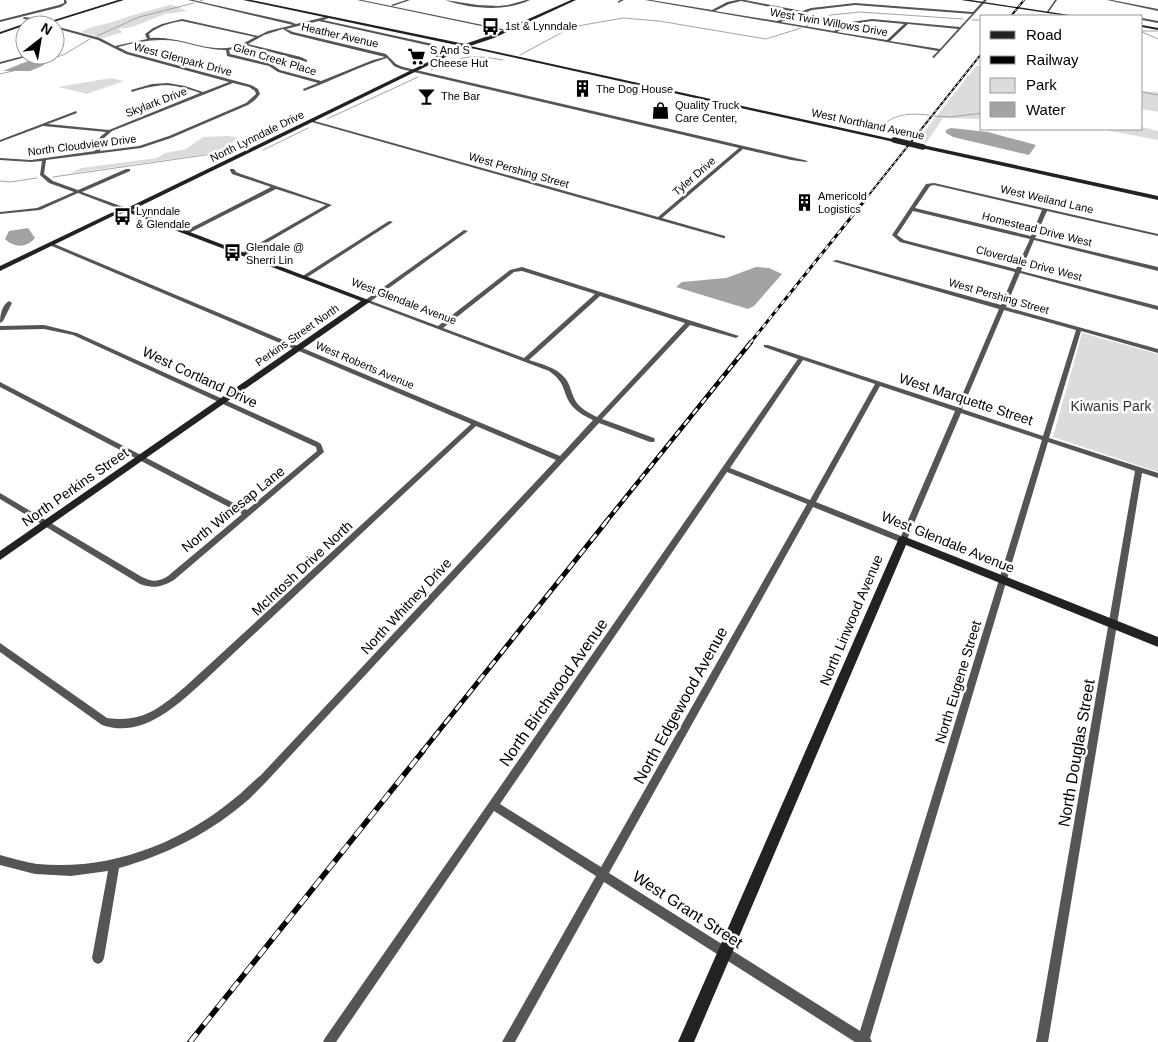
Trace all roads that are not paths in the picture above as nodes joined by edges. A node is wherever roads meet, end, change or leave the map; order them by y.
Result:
1 (65, 0) edge
2 (113, 0) edge
3 (122, 0) edge
4 (189, 0) edge
5 (246, 0) edge
6 (257, 0) edge
7 (358, 0) edge
8 (404, 0) edge
9 (409, 0) edge
10 (446, 0) edge
11 (529, 0) edge
12 (574, 0) edge
13 (646, 0) edge
14 (651, 0) edge
15 (678, 0) edge
16 (741, 0) edge
17 (963, 0) edge
18 (1056, 0) edge
19 (1108, 0) edge
20 (832, 1) edge
21 (984, 1) edge
22 (656, 2) junction
23 (264, 3) junction
24 (394, 4) junction
25 (670, 4) junction
26 (839, 5) junction
27 (389, 6) junction
28 (80, 8) junction
29 (1158, 10) edge
30 (713, 11) junction
31 (801, 12) junction
32 (1046, 12) junction
33 (974, 13) junction
34 (24, 15) edge
35 (58, 15) edge
36 (58, 15) edge
37 (1067, 15) edge
38 (328, 17) junction
39 (1143, 19) edge
40 (319, 20) junction
41 (345, 20) junction
42 (65, 21) edge
43 (778, 22) junction
44 (1158, 22) edge
45 (906, 23) junction
46 (297, 26) junction
47 (1143, 26) edge
48 (960, 28) junction
49 (15, 29) edge
50 (65, 29) edge
51 (284, 29) junction
52 (1158, 29) edge
53 (15, 30) edge
54 (505, 30) junction
55 (834, 32) junction
56 (0, 34) edge
57 (258, 37) junction
58 (149, 39) junction
59 (481, 40) junction
60 (888, 41) junction
61 (446, 43) junction
62 (432, 44) junction
63 (247, 45) junction
64 (114, 47) junction
65 (227, 49) junction
66 (465, 49) junction
67 (940, 50) junction
68 (450, 53) junction
69 (506, 54) junction
70 (389, 57) junction
71 (934, 57) dead end
72 (15, 59) edge
73 (440, 59) junction
74 (306, 61) dead end
75 (0, 63) edge
76 (574, 70) junction
77 (416, 71) junction
78 (234, 81) junction
79 (323, 83) junction
80 (304, 90) dead end
81 (132, 91) dead end
82 (203, 93) junction
83 (247, 104) joint
84 (76, 112) dead end
85 (310, 122) junction
86 (43, 124) junction
87 (108, 132) junction
88 (0, 141) edge
89 (742, 148) junction
90 (97, 153) junction
91 (0, 159) edge
92 (44, 160) junction
93 (806, 161) dead end
94 (128, 170) dead end
95 (232, 170) dead end
96 (275, 187) junction
97 (79, 192) junction
98 (1158, 198) edge
99 (912, 209) junction
100 (1045, 209) junction
101 (127, 210) junction
102 (0, 213) edge
103 (659, 219) junction
104 (391, 222) dead end
105 (466, 231) dead end
106 (187, 232) junction
107 (1158, 235) edge
108 (723, 237) dead end
109 (1032, 238) junction
110 (53, 245) junction
111 (244, 254) junction
112 (835, 261) dead end
113 (0, 269) edge
114 (1158, 269) edge
115 (1018, 271) junction
116 (0, 274) edge
117 (304, 277) junction
118 (599, 294) junction
119 (367, 301) junction
120 (9, 303) dead end
121 (1003, 308) junction
122 (1158, 308) edge
123 (0, 321) edge
124 (688, 323) junction
125 (0, 328) edge
126 (439, 328) junction
127 (1079, 329) junction
128 (736, 336) dead end
129 (766, 346) dead end
130 (298, 348) junction
131 (1158, 351) edge
132 (802, 358) junction
133 (525, 360) junction
134 (0, 384) edge
135 (879, 384) junction
136 (223, 401) junction
137 (959, 410) junction
138 (599, 419) junction
139 (476, 423) junction
140 (1046, 439) junction
141 (652, 440) dead end
142 (321, 448) joint
143 (142, 457) junction
144 (560, 459) junction
145 (726, 469) junction
146 (1140, 469) junction
147 (1158, 476) edge
148 (0, 496) edge
149 (812, 503) junction
150 (247, 513) junction
151 (46, 524) junction
152 (904, 540) junction
153 (0, 556) edge
154 (1003, 580) junction
155 (1113, 623) junction
156 (1158, 642) edge
157 (0, 647) edge
158 (493, 805) junction
159 (0, 860) edge
160 (114, 865) junction
161 (602, 874) junction
162 (725, 952) junction
163 (98, 958) dead end
164 (329, 1042) edge
165 (508, 1042) edge
166 (686, 1042) edge
167 (864, 1042) edge
168 (1042, 1042) edge

1 - 34 street
2 - 28 main road
3 - 42 main road
4 - 46 street
5 - 23 main road, West Northland Avenue
6 - 23 main road, West Northland Avenue
7 - 27 street
8 - 24 street
9 - 24 street
10 - 11 street
12 - 54 main road, North Lynndale Drive
13 - 22 street, West Twin Willows Drive
14 - 22 street, West Twin Willows Drive
15 - 25 street
16 - 30 street
16 - 31 street
17 - 21 main road
18 - 32 street
19 - 29 street
20 - 26 street
21 - 32 main road
21 - 33 street
22 - 25 street, West Twin Willows Drive
23 - 38 main road, West Northland Avenue
24 - 27 street
25 - 30 street, West Twin Willows Drive
26 - 31 street
26 - 33 street
27 - 54 street
28 - 35 main road
28 - 36 main road
30 - 43 street, West Twin Willows Drive
31 - 43 street
32 - 37 main road
33 - 48 street
38 - 40 street
38 - 41 main road, West Northland Avenue
39 - 44 street
40 - 46 street
40 - 62 street
41 - 61 main road, West Northland Avenue
41 - 62 main road, West Northland Avenue
43 - 55 street, West Twin Willows Drive
45 - 48 street
45 - 55 street
45 - 60 street
46 - 51 street
47 - 52 main road
48 - 67 street
49 - 56 main road
50 - 64 street, West Glenpark Drive
51 - 57 street
51 - 70 street, Heather Avenue
53 - 56 main road
54 - 59 main road, North Lynndale Drive
55 - 60 street, West Twin Willows Drive
57 - 58 street
57 - 63 street
58 - 64 street
58 - 65 street
59 - 61 main road
59 - 66 main road, North Lynndale Drive
59 - 69 main road
60 - 67 street, West Twin Willows Drive
61 - 62 main road, West Northland Avenue
61 - 66 main road, West Northland Avenue
61 - 68 main road
62 - 73 street
63 - 65 street
63 - 74 street
64 - 78 street, West Glenpark Drive
65 - 79 street, Glen Creek Place
66 - 68 main road, North Lynndale Drive
66 - 69 main road, West Northland Avenue
66 - 73 main road, North Lynndale Drive
66 - 76 main road, West Northland Avenue
67 - 71 street
68 - 73 main road, North Lynndale Drive
69 - 76 main road, West Northland Avenue
70 - 77 street, Heather Avenue
70 - 79 street
72 - 75 street
73 - 77 main road, North Lynndale Drive
76 - 98 main road, West Northland Avenue, bridge
77 - 85 main road, North Lynndale Drive
77 - 89 street, Heather Avenue
78 - 82 street, Skylark Drive
78 - 83 street, West Glenpark Drive
79 - 80 street
81 - 82 street
82 - 87 street, Skylark Drive
83 - 90 street, North Cloudview Drive
84 - 86 street
85 - 101 main road, North Lynndale Drive
85 - 103 street, West Pershing Street
86 - 87 street
86 - 88 street
87 - 90 street
89 - 93 street, Heather Avenue
89 - 103 street, Tyler Drive
90 - 92 street, North Cloudview Drive
91 - 92 street, North Cloudview Drive
92 - 97 street
94 - 97 street
95 - 96 street
96 - 106 street
96 - 111 street
97 - 101 street
97 - 102 street
99 - 100 street, West Weiland Lane
99 - 109 street, Homestead Drive West
99 - 115 street, Cloverdale Drive West
100 - 107 street, West Weiland Lane
100 - 109 street, North Linwood Avenue
101 - 106 main road, West Glendale Avenue
101 - 110 main road, North Lynndale Drive
103 - 108 street, West Pershing Street
104 - 117 street
105 - 119 street, Perkins Street North
106 - 111 main road, West Glendale Avenue
109 - 114 street, Homestead Drive West
109 - 115 street, North Linwood Avenue
110 - 113 main road, North Lynndale Drive
110 - 116 main road, North Lynndale Drive
110 - 130 street, West Roberts Avenue
111 - 117 main road, West Glendale Avenue
112 - 121 street, West Pershing Street
115 - 121 street, North Linwood Avenue
115 - 122 street, Cloverdale Drive West
117 - 119 main road, West Glendale Avenue
118 - 124 street
118 - 126 street
118 - 133 street
119 - 126 street, West Glendale Avenue
119 - 130 main road, Perkins Street North
120 - 123 street
121 - 127 street, West Pershing Street
121 - 137 street, North Linwood Avenue
124 - 128 street
124 - 138 street, North Whitney Drive
125 - 136 street, West Cortland Drive
126 - 133 street, West Glendale Avenue
127 - 131 street, West Pershing Street
127 - 140 street, North Eugene Street
129 - 132 street, West Marquette Street
130 - 136 main road, Perkins Street North
130 - 139 street, West Roberts Avenue
132 - 135 street, West Marquette Street
132 - 145 street, North Birchwood Avenue
133 - 138 street, West Glendale Avenue
134 - 143 street
135 - 137 street, West Marquette Street
135 - 149 street, North Edgewood Avenue
136 - 142 street, West Cortland Drive
136 - 143 main road, Perkins Street North
137 - 140 street, West Marquette Street
137 - 152 street, North Linwood Avenue
138 - 141 street, West Glendale Avenue
138 - 144 street, North Whitney Drive
139 - 144 street, West Roberts Avenue
139 - 157 street, McIntosh Drive North
140 - 146 street, West Marquette Street
140 - 154 street, North Eugene Street
142 - 150 street, North Winesap Lane
143 - 150 street
143 - 151 main road, North Perkins Street
144 - 160 street, North Whitney Drive
145 - 149 street, West Glendale Avenue
145 - 158 street, North Birchwood Avenue
146 - 147 street, West Marquette Street
146 - 155 street, North Douglas Street
148 - 151 street
149 - 152 street, West Glendale Avenue
149 - 161 street, North Edgewood Avenue
150 - 151 street, North Winesap Lane
151 - 153 main road, North Perkins Street
152 - 154 main road, West Glendale Avenue
152 - 162 main road, North Linwood Avenue
154 - 155 main road, West Glendale Avenue
154 - 167 street, North Eugene Street
155 - 156 main road, West Glendale Avenue
155 - 168 street, North Douglas Street
158 - 161 street, West Grant Street
158 - 164 street, North Birchwood Avenue
159 - 160 street, North Whitney Drive
160 - 163 street
161 - 162 street, West Grant Street
161 - 165 street, North Edgewood Avenue
162 - 166 main road, North Linwood Avenue
162 - 167 street, West Grant Street

